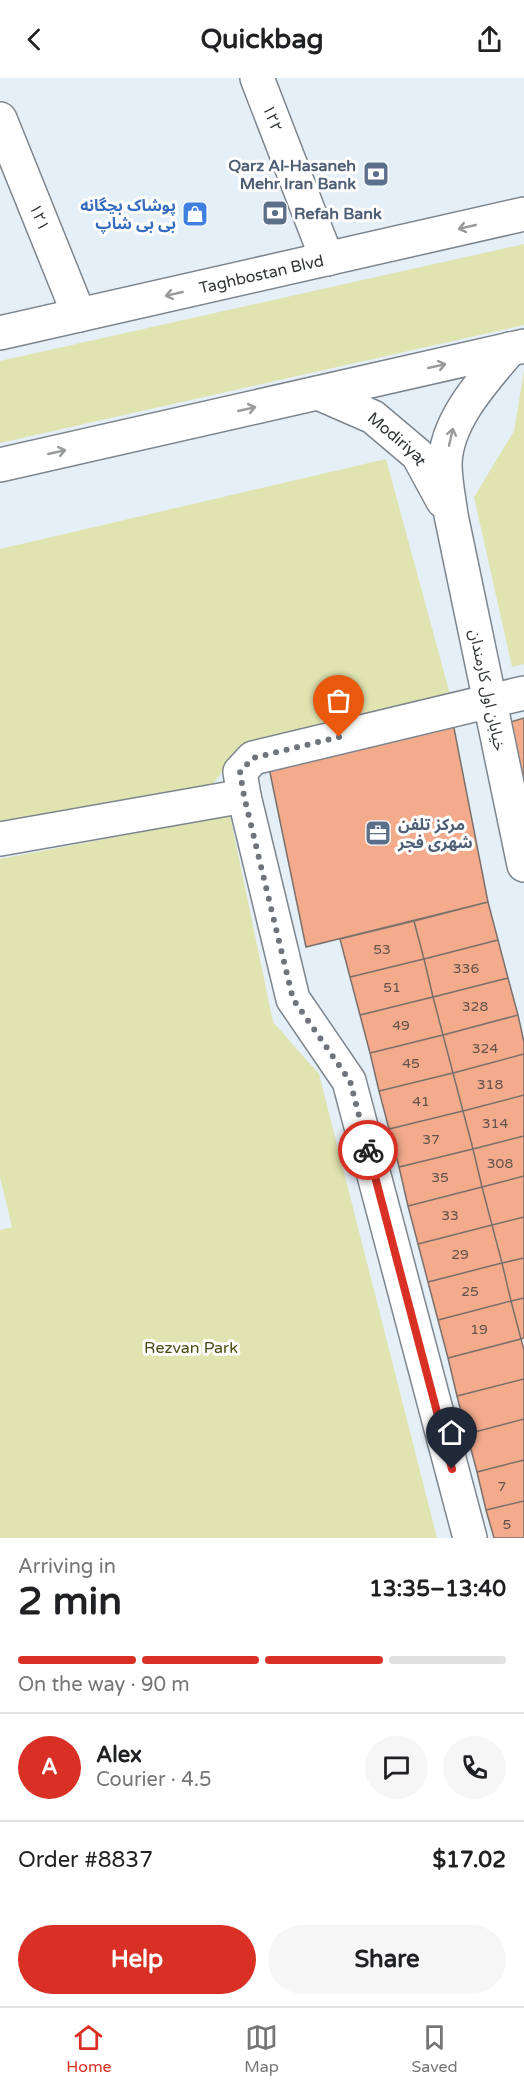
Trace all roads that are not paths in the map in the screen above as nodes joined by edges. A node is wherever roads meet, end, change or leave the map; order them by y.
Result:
1 (257, 78) edge
2 (0, 119) edge
3 (524, 214) edge
4 (327, 259) junction
5 (79, 315) junction
6 (0, 333) edge
7 (517, 348) edge
8 (318, 393) junction
9 (0, 465) edge
10 (451, 515) junction
11 (524, 693) edge
12 (490, 700) junction
13 (244, 796) junction
14 (0, 839) edge
15 (524, 865) edge
16 (470, 1538) edge

1 - 4 street, ۱۲۲
2 - 5 street, ۱۲۱
3 -> 4 street, Taghbostan Blvd
4 -> 5 street, Taghbostan Blvd
5 - 6 street, Taghbostan Blvd
8 -> 7 street
10 -> 7 street
9 -> 8 street
8 - 10 street, Modiriyat
10 - 12 street, خیابان اول کارمندان
11 - 12 street
12 - 13 street
12 - 15 street, خیابان اول کارمندان
13 - 14 street
13 - 16 street

